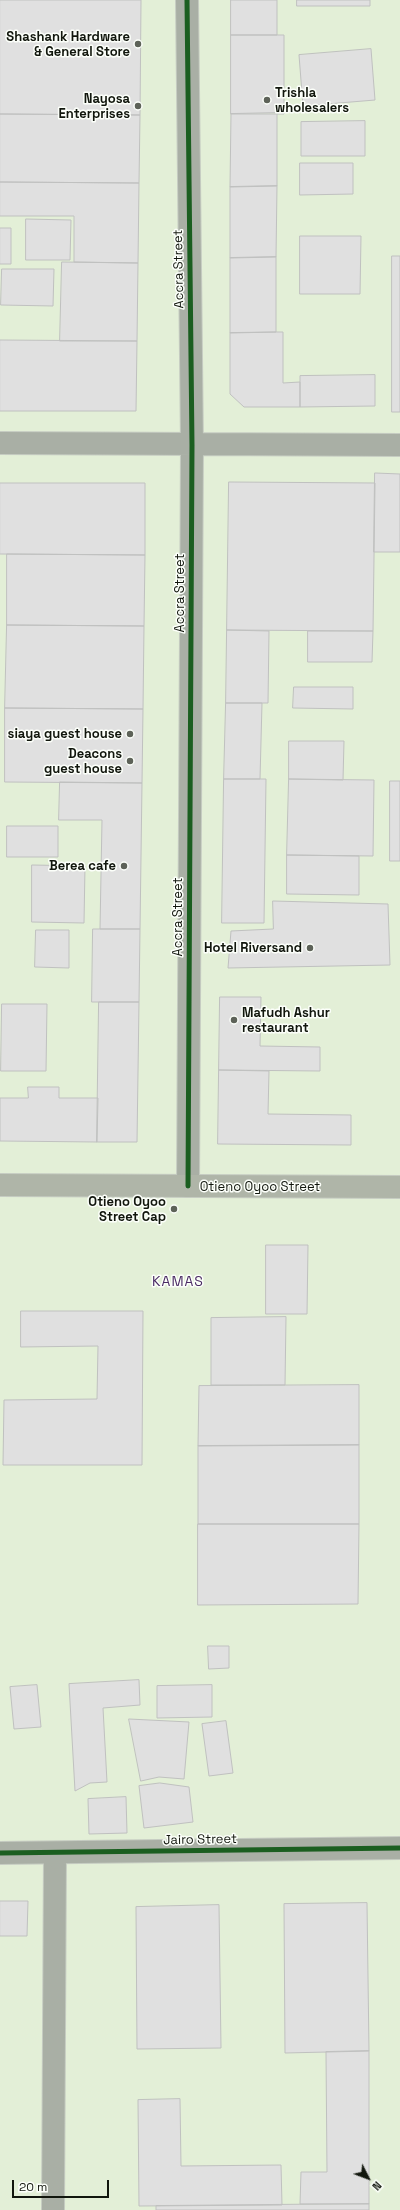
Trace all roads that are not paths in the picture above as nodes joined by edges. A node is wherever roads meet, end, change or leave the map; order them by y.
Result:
1 (187, 0) edge
2 (0, 443) edge
3 (192, 445) junction
4 (400, 445) edge
5 (0, 1185) edge
6 (188, 1186) junction
7 (400, 1187) edge
8 (400, 1848) edge
9 (0, 1854) edge
10 (55, 1854) junction
11 (53, 2210) edge

1 - 3 street, Accra Street
2 - 3 street
3 - 4 street
3 - 6 street, Accra Street
5 - 6 highway, Otieno Oyoo Street
6 - 7 highway, Otieno Oyoo Street
8 - 10 street, Jairo Street
9 - 10 street, Jairo Street
10 - 11 street

